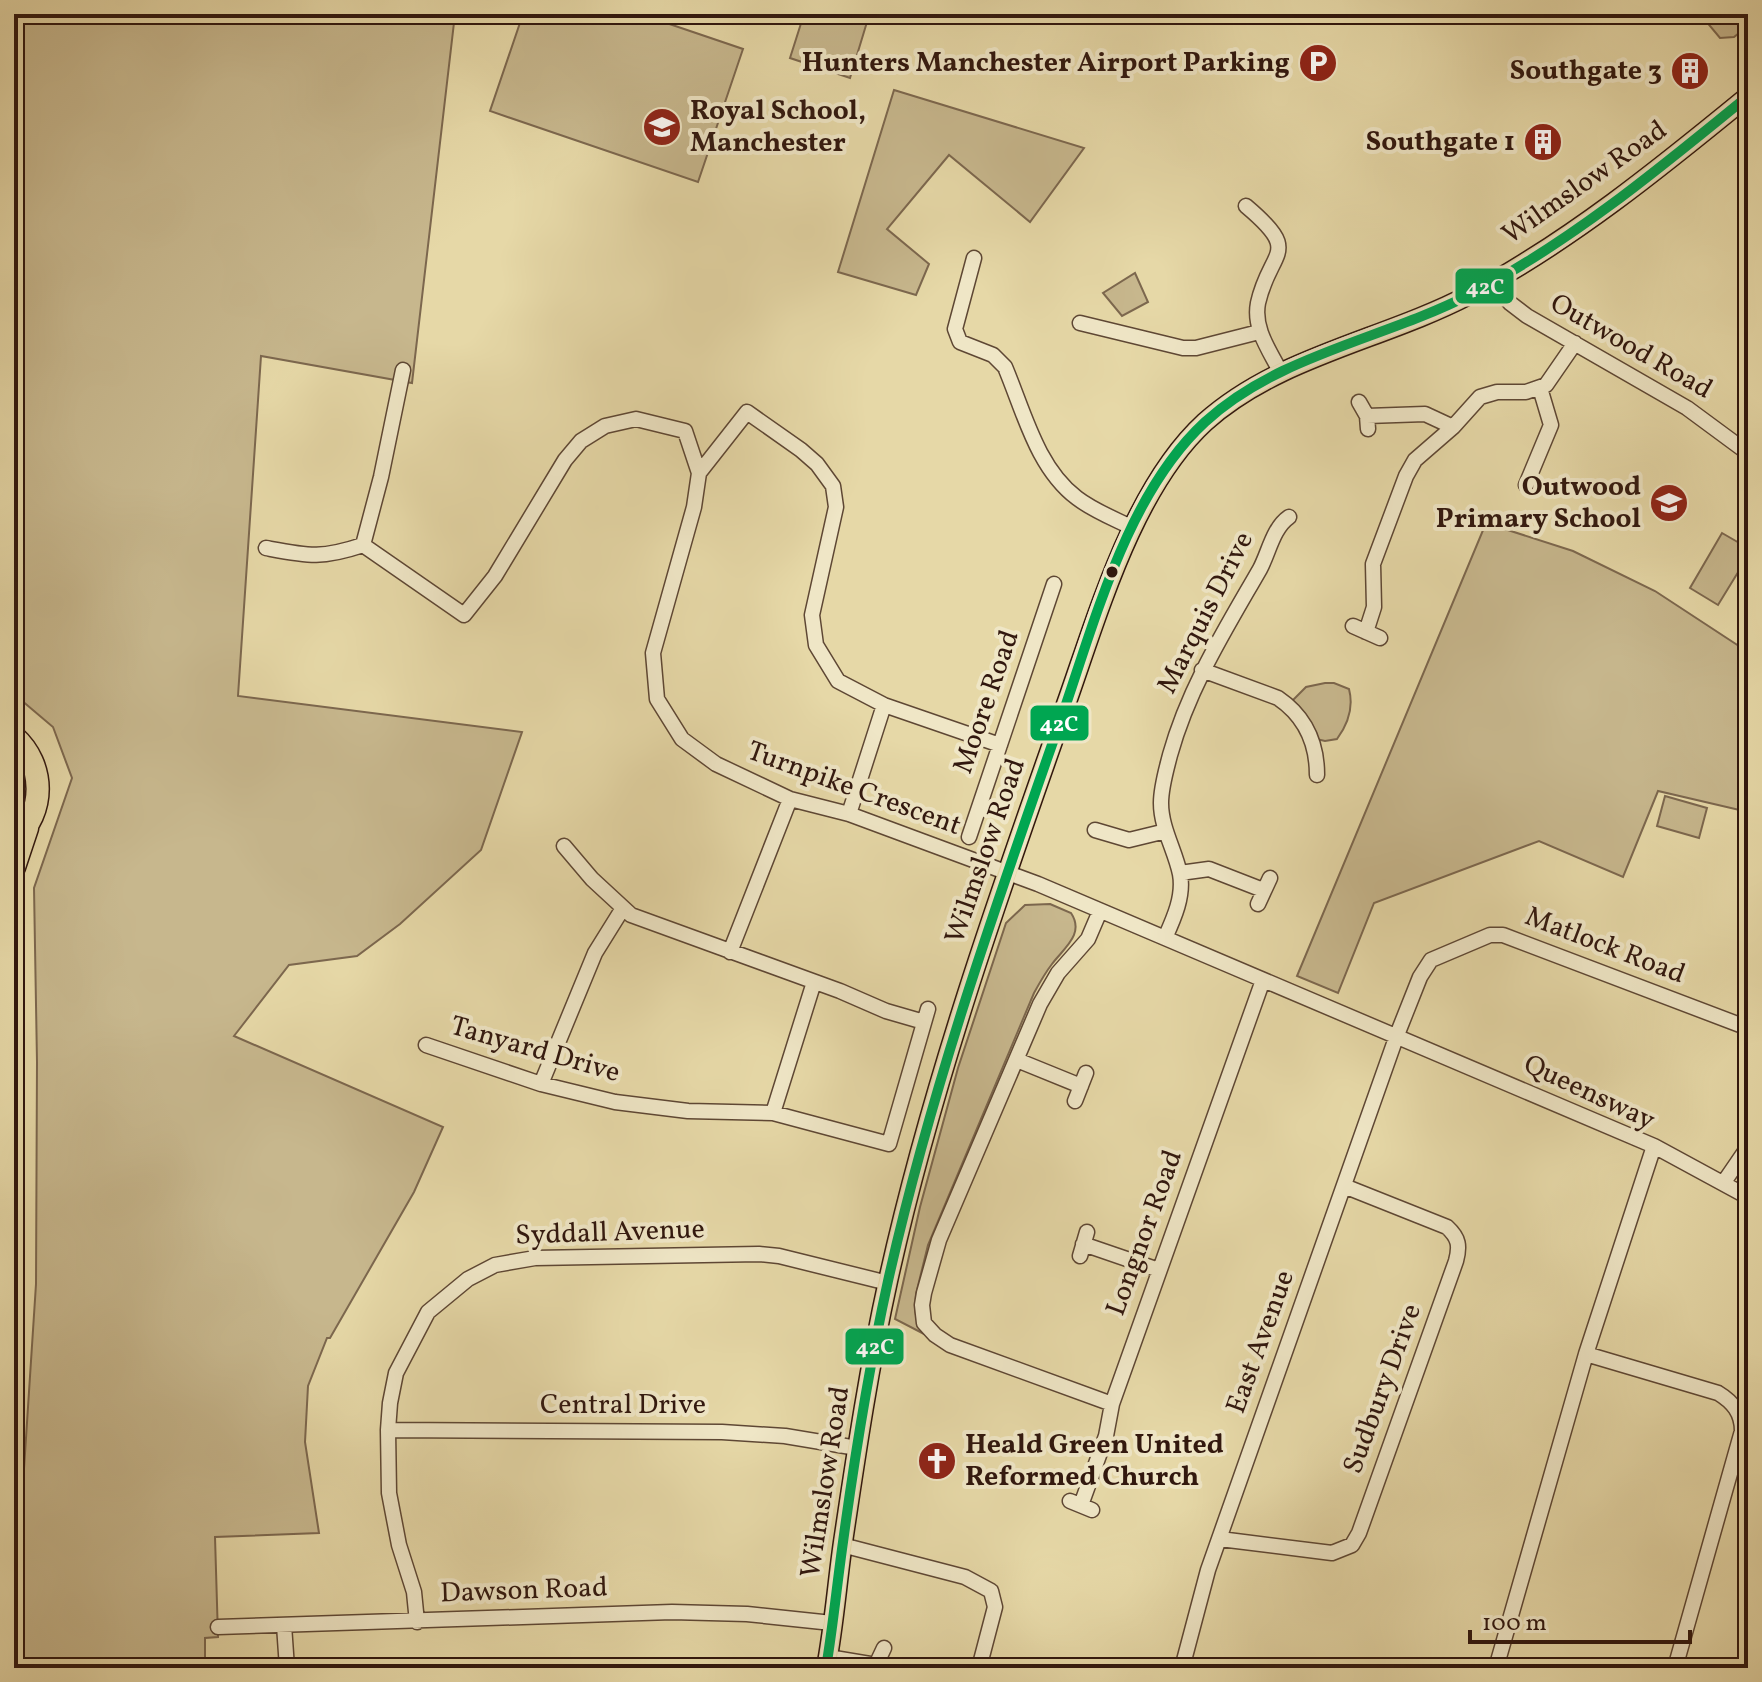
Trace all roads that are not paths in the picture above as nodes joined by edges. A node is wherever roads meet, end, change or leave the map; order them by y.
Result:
1 (1748, 96) edge
2 (1246, 206) dead end
3 (974, 258) dead end
4 (1492, 282) junction
5 (1080, 323) dead end
6 (1259, 332) junction
7 (1575, 343) junction
8 (403, 370) dead end
9 (1281, 373) junction
10 (1540, 388) junction
11 (1359, 402) dead end
12 (1453, 427) junction
13 (1748, 453) edge
14 (699, 473) junction
15 (1526, 485) dead end
16 (1289, 517) dead end
17 (1133, 528) junction
18 (363, 545) junction
19 (266, 548) dead end
20 (1054, 584) dead end
21 (1366, 632) dead end
22 (1202, 670) junction
23 (884, 705) junction
24 (14, 737) edge
25 (1000, 745) junction
26 (1317, 775) dead end
27 (790, 799) junction
28 (849, 814) junction
29 (1095, 830) dead end
30 (1166, 831) junction
31 (21, 832) edge
32 (969, 837) dead end
33 (564, 846) dead end
34 (14, 867) edge
35 (1006, 873) junction
36 (1180, 873) junction
37 (1264, 891) dead end
38 (623, 908) junction
39 (1100, 911) junction
40 (1165, 938) junction
41 (730, 952) junction
42 (1263, 980) junction
43 (814, 982) junction
44 (1748, 1028) edge
45 (1397, 1035) junction
46 (426, 1045) dead end
47 (1017, 1060) junction
48 (541, 1084) junction
49 (1075, 1101) dead end
50 (773, 1113) junction
51 (1654, 1146) junction
52 (1748, 1147) edge
53 (1724, 1182) junction
54 (1344, 1186) junction
55 (1748, 1197) edge
56 (1084, 1244) dead end
57 (1159, 1270) junction
58 (888, 1283) junction
59 (1586, 1354) junction
60 (1112, 1404) junction
61 (388, 1430) junction
62 (857, 1448) junction
63 (1081, 1505) dead end
64 (1220, 1539) junction
65 (842, 1545) junction
66 (417, 1622) junction
67 (832, 1623) junction
68 (284, 1625) junction
69 (218, 1627) dead end
70 (884, 1648) dead end
71 (827, 1663) edge
72 (877, 1666) edge
73 (287, 1668) edge
74 (979, 1668) edge
75 (1182, 1668) edge
76 (1496, 1668) edge
77 (1675, 1668) edge

1 - 4 main road, Wilmslow Road
2 - 6 street
3 - 17 street
4 - 7 street, Outwood Road
4 - 9 main road, Wilmslow Road
5 - 6 street
6 - 9 street
7 - 10 street
7 - 13 street, Outwood Road
8 - 18 street
9 - 17 main road, Wilmslow Road
10 - 12 street
10 - 15 street
11 - 12 street
12 - 21 street
14 - 18 street, Turnpike Crescent
14 - 23 street, Turnpike Crescent
14 - 27 street, Turnpike Crescent
16 - 22 street, Marquis Drive
17 - 35 main road, Wilmslow Road
18 - 19 street
20 - 25 street, Moore Road
22 - 26 street
22 - 30 street, Marquis Drive
23 - 25 street
23 - 28 street
24 - 31 highway
25 - 32 street, Moore Road
27 - 28 street, Turnpike Crescent
27 - 41 street
28 - 35 street, Turnpike Crescent
29 - 30 street
30 - 36 street, Marquis Drive
31 - 34 highway
33 - 38 street
35 - 39 street, Queensway
35 - 58 main road, Wilmslow Road
36 - 37 street
36 - 40 street, Marquis Drive
38 - 41 street
38 - 48 street
39 - 40 street, Queensway
39 - 47 street
40 - 42 street, Queensway
41 - 43 street
42 - 45 street, Queensway
42 - 57 street, Longnor Road
43 - 50 street
43 - 50 street, Tanyard Drive
44 - 45 street, Matlock Road
45 - 51 street, Queensway
45 - 54 street, East Avenue
46 - 48 street, Tanyard Drive
47 - 49 street
47 - 60 street
48 - 50 street, Tanyard Drive
51 - 53 street
51 - 59 street, Queensway
52 - 53 street
53 - 55 street
54 - 64 street, East Avenue
54 - 64 street, Sudbury Drive
56 - 57 street
57 - 60 street, Longnor Road
58 - 61 street, Syddall Avenue
58 - 62 main road, Wilmslow Road
59 - 76 street, Queensway
59 - 77 street
60 - 63 street, Longnor Road
61 - 62 street, Central Drive
61 - 66 street, Syddall Avenue
62 - 65 main road, Wilmslow Road
64 - 75 street, East Avenue
65 - 67 main road, Wilmslow Road
65 - 74 street
66 - 67 street, Dawson Road
66 - 68 street, Dawson Road
67 - 71 main road, Wilmslow Road
68 - 69 street, Dawson Road
68 - 73 street
70 - 72 street
71 - 72 street

